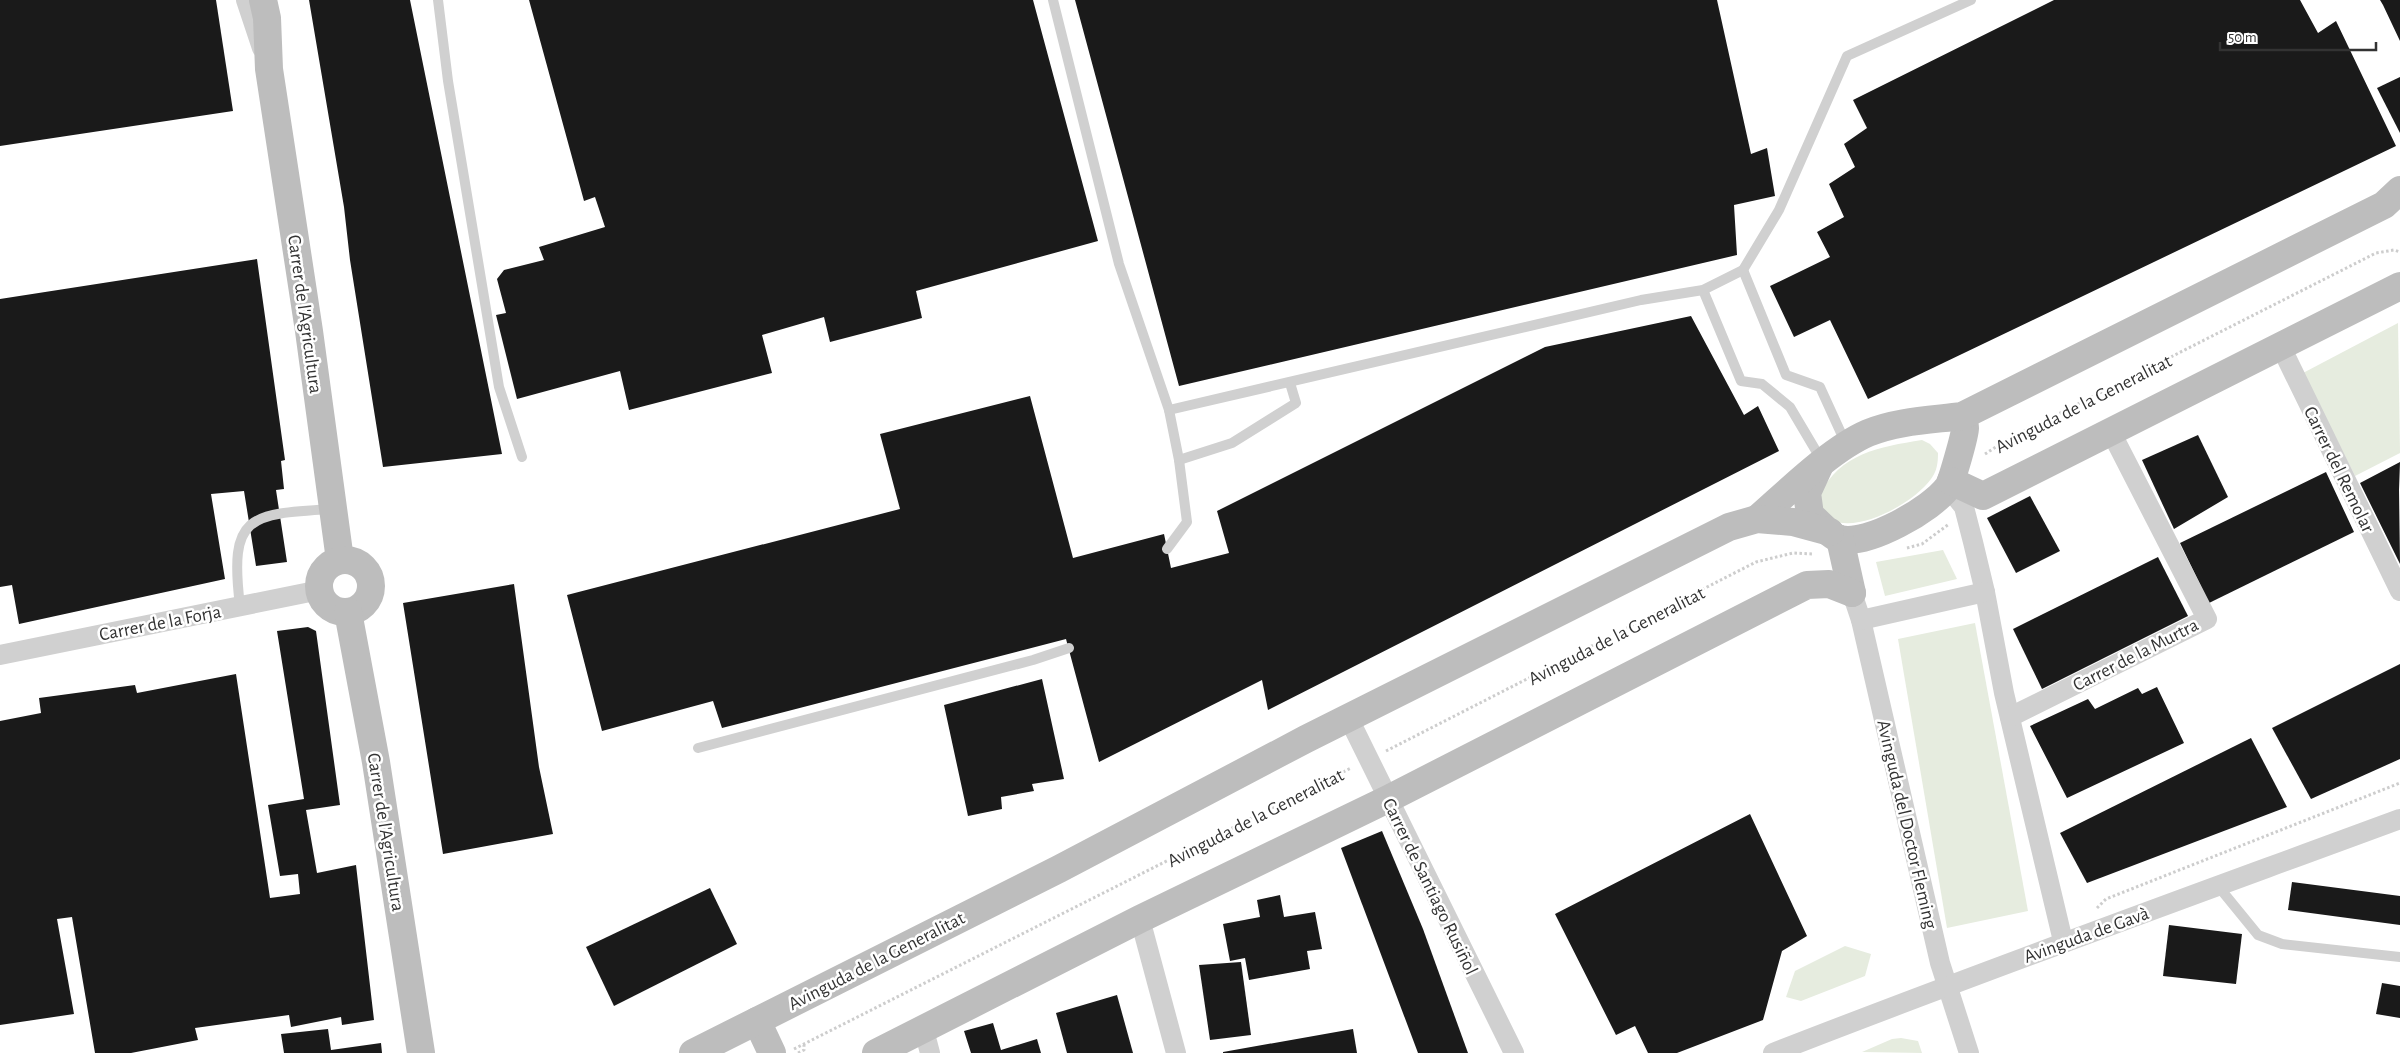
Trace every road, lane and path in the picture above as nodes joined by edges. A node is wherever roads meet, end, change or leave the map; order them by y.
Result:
1 (246, 0) edge
2 (438, 0) edge
3 (1053, 0) edge
4 (1971, 0) edge
5 (266, 6) edge
6 (269, 69) junction
7 (2394, 204) edge
8 (2400, 252) edge
9 (1743, 270) junction
10 (2400, 286) edge
11 (1703, 290) junction
12 (2281, 347) junction
13 (1290, 383) junction
14 (1169, 410) junction
15 (1962, 416) junction
16 (1912, 422) junction
17 (2111, 432) junction
18 (1847, 445) junction
19 (522, 457) dead end
20 (1179, 460) junction
21 (1821, 464) junction
22 (1959, 485) junction
23 (333, 509) junction
24 (1757, 519) junction
25 (1838, 544) junction
26 (1167, 549) dead end
27 (1903, 549) dead end
28 (340, 560) junction
29 (320, 590) junction
30 (2400, 591) edge
31 (1985, 592) junction
32 (1852, 593) junction
33 (240, 606) junction
34 (348, 612) junction
35 (1861, 620) junction
36 (1069, 648) dead end
37 (0, 654) edge
38 (2010, 717) junction
39 (1348, 718) junction
40 (698, 748) dead end
41 (1369, 759) junction
42 (2400, 783) edge
43 (1388, 799) junction
44 (2400, 819) edge
45 (2218, 886) junction
46 (2094, 911) dead end
47 (1140, 919) junction
48 (2063, 941) junction
49 (2400, 957) edge
50 (1948, 987) junction
51 (756, 1021) junction
52 (927, 1041) edge
53 (421, 1053) edge
54 (693, 1053) edge
55 (772, 1053) edge
56 (798, 1053) edge
57 (876, 1053) edge
58 (1176, 1053) edge
59 (1514, 1053) edge
60 (1772, 1053) edge
61 (1969, 1053) edge

1 - 6 street, Carrer de l'Agricultura
2 - 19 lane
3 - 14 lane
4 - 9 lane
5 - 6 street, Carrer de l'Agricultura
6 - 23 street, Carrer de l'Agricultura
7 - 15 street
8 - 22 path, Avinguda de la Generalitat
9 - 11 lane
9 - 18 lane
10 - 12 street
11 - 13 lane
11 - 21 lane
12 - 17 street
12 - 30 street, Carrer del Remolar
13 - 14 lane
13 - 20 lane
14 - 20 lane
15 - 16 street
15 - 22 street
16 - 18 street
16 - 22 street
17 - 22 street
17 - 38 street, Carrer de la Murtra
18 - 21 street
20 - 26 lane
21 - 24 street
21 - 25 street
22 - 25 street
22 - 27 path
22 - 31 street
23 - 28 street, Carrer de l'Agricultura
23 - 33 lane
24 - 25 street
24 - 39 street, Avinguda de la Generalitat
25 - 32 street
25 - 41 path, Avinguda de la Generalitat
28 - 29 street
28 - 34 street
29 - 33 street, Carrer de la Forja
29 - 34 street
31 - 35 street
31 - 38 street
32 - 35 street, Avinguda del Doctor Fleming
32 - 43 street
33 - 37 street, Carrer de la Forja
34 - 53 street, Carrer de l'Agricultura
35 - 50 street, Avinguda del Doctor Fleming
36 - 40 lane
38 - 48 street
39 - 41 street, Carrer de Santiago Rusiñol
39 - 51 street, Avinguda de la Generalitat
41 - 43 street, Carrer de Santiago Rusiñol
41 - 56 path, Avinguda de la Generalitat
42 - 46 path
43 - 47 street
43 - 59 street, Carrer de Santiago Rusiñol
44 - 45 street, Avinguda de Gavà
45 - 48 street, Avinguda de Gavà
45 - 49 lane
47 - 52 street
47 - 58 street
48 - 50 street, Avinguda de Gavà
50 - 60 street, Avinguda de Gavà
50 - 61 street, Avinguda del Doctor Fleming
51 - 54 street, Avinguda de la Generalitat
51 - 55 street
52 - 57 street

